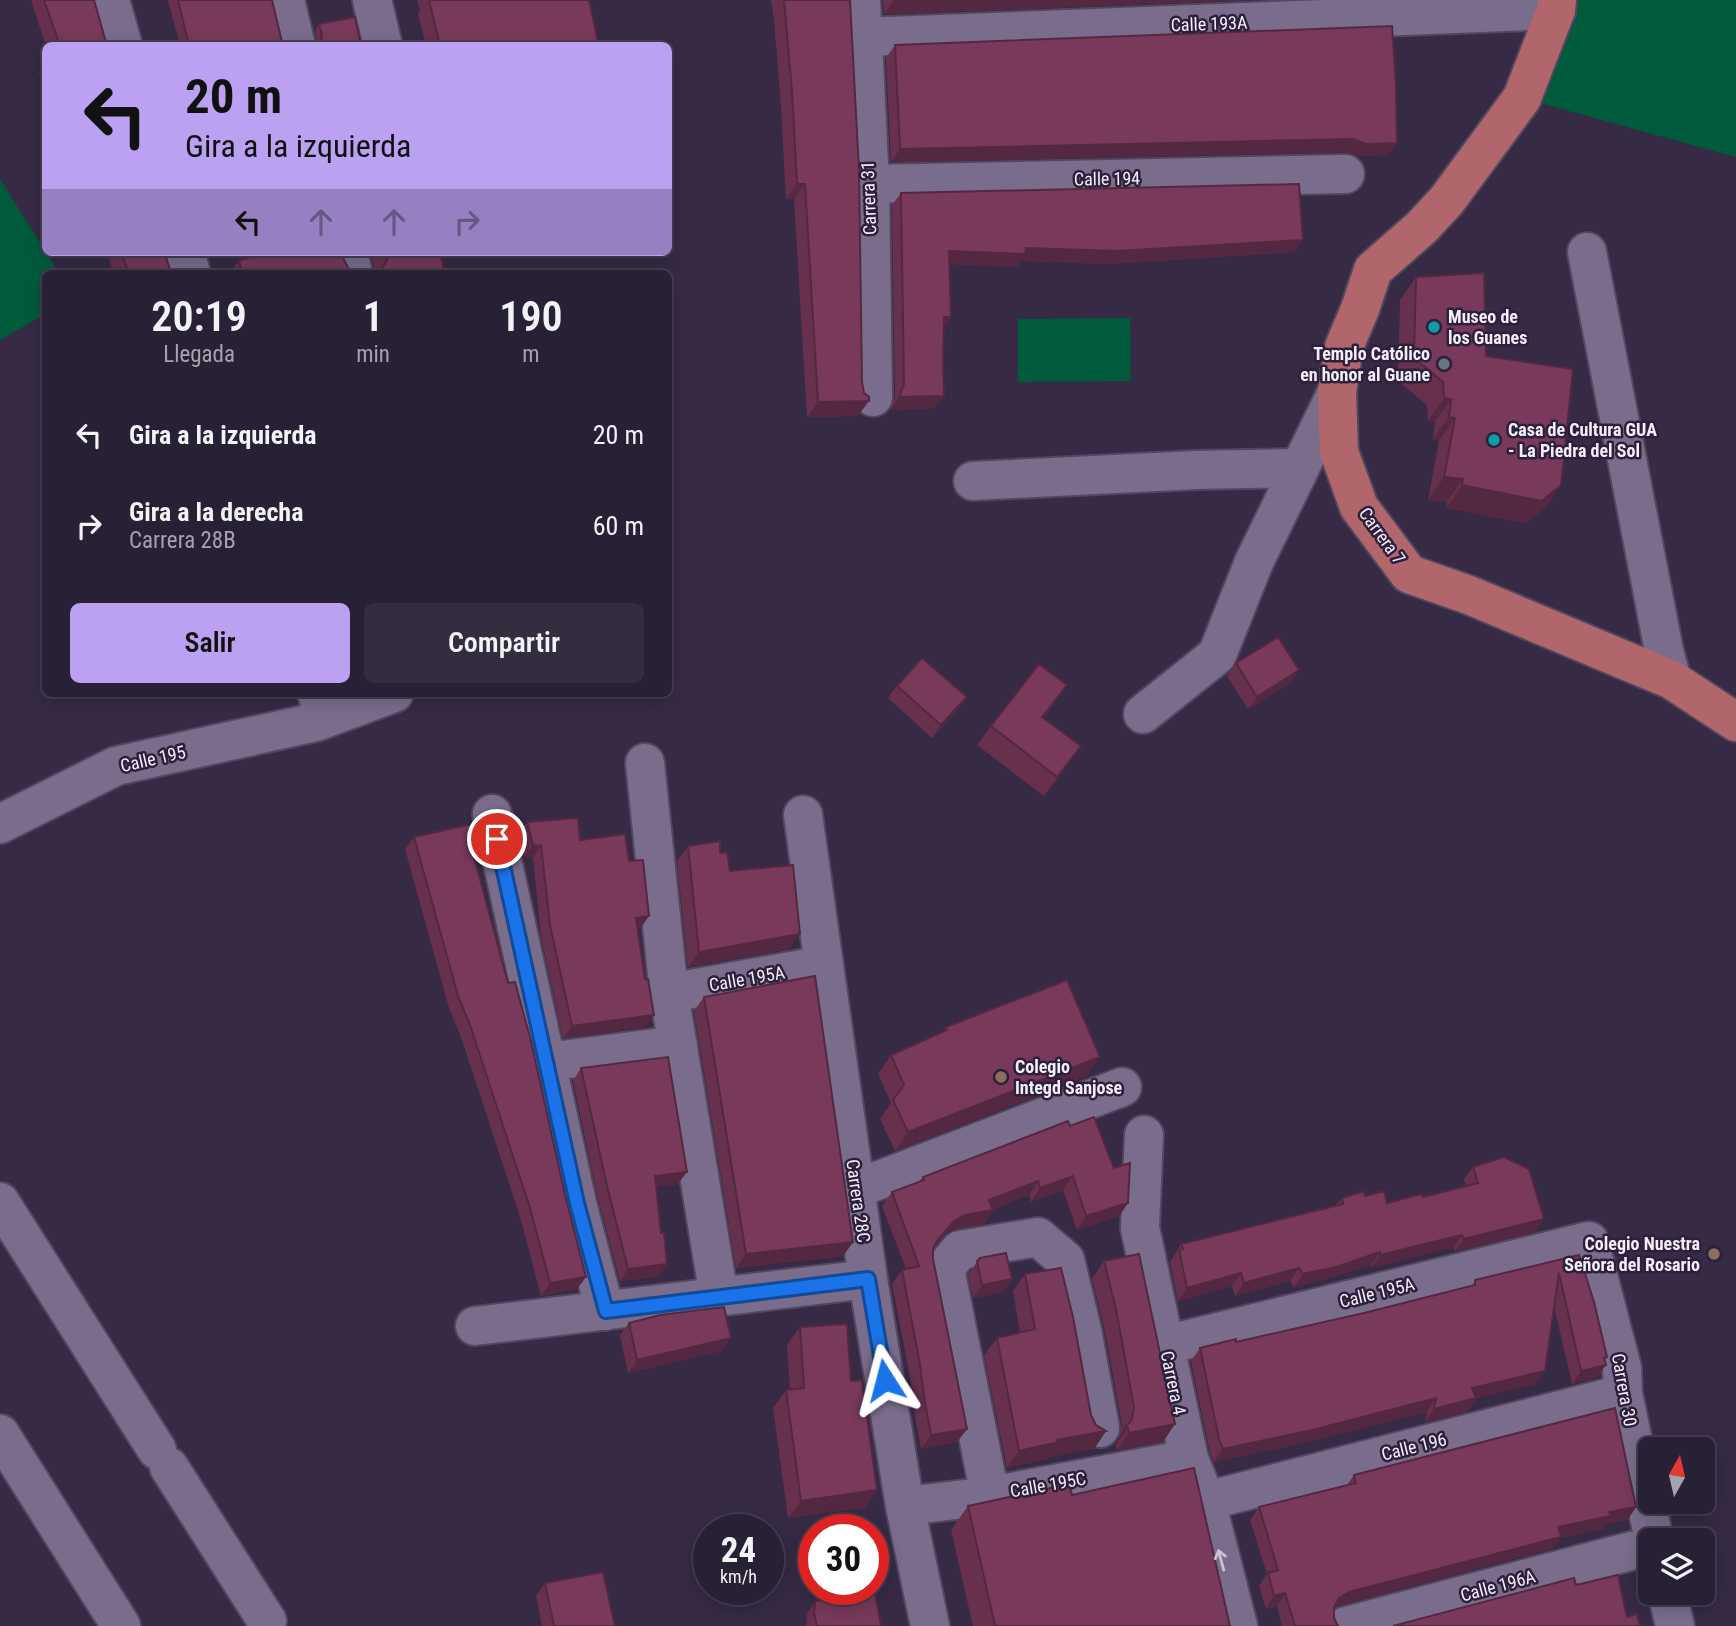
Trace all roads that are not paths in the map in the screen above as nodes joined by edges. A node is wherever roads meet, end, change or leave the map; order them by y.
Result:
1 (110, 0) edge
2 (285, 0) edge
3 (372, 0) edge
4 (861, 0) edge
5 (1556, 5) edge
6 (862, 37) junction
7 (122, 42) edge
8 (295, 42) edge
9 (382, 42) edge
10 (1345, 174) dead end
11 (870, 184) junction
12 (1587, 252) dead end
13 (1337, 392) junction
14 (873, 397) dead end
15 (1299, 468) junction
16 (973, 481) dead end
17 (1672, 680) junction
18 (372, 697) edge
19 (318, 707) edge
20 (1143, 714) dead end
21 (1736, 722) edge
22 (645, 763) dead end
23 (492, 814) dead end
24 (803, 815) dead end
25 (0, 824) edge
26 (824, 965) junction
27 (669, 993) junction
28 (678, 1045) junction
29 (546, 1062) junction
30 (1122, 1087) dead end
31 (1144, 1135) dead end
32 (856, 1189) junction
33 (0, 1202) edge
34 (1589, 1241) joint
35 (868, 1279) junction
36 (719, 1297) junction
37 (606, 1311) junction
38 (475, 1326) dead end
39 (1164, 1345) junction
40 (1623, 1394) junction
41 (1100, 1428) edge
42 (0, 1434) edge
43 (1189, 1459) junction
44 (989, 1496) junction
45 (1206, 1501) junction
46 (905, 1506) junction
47 (1651, 1528) edge
48 (1638, 1549) edge
49 (1670, 1605) edge
50 (266, 1624) edge
51 (121, 1626) edge
52 (930, 1626) edge
53 (1238, 1626) edge
54 (1346, 1626) edge
55 (1675, 1626) edge

1 - 7 street
2 - 8 street
3 - 9 street
4 - 6 street, Carrera 31
5 - 6 street, Calle 193A
5 - 13 main road, Carrera 7
6 - 11 street, Carrera 31
10 - 11 street, Calle 194
11 - 14 street, Carrera 31
12 - 17 street
13 - 15 street
13 - 17 main road, Carrera 7
15 - 16 street
15 - 20 street
17 - 21 main road, Carrera 7
18 - 19 street, Calle 195
19 - 25 street, Calle 195
22 - 27 street
23 - 29 street
24 - 26 street, Carrera 28C
26 - 27 street, Calle 195A
26 - 32 street, Carrera 28C
27 - 28 street
28 - 29 street
28 - 36 street
29 - 37 street
30 - 32 street
31 - 39 street, Carrera 4
32 - 35 street, Carrera 28C
33 - 50 street
34 - 39 street, Calle 195A
34 - 40 street, Carrera 30
35 - 36 street
35 - 46 street, Carrera 28C
36 - 37 street
37 - 38 street
39 - 43 street, Carrera 4
40 - 45 street, Calle 196
40 - 47 street, Carrera 30
41 - 44 street
42 - 51 street
43 - 44 street, Calle 195C
43 - 45 street, Carrera 4
44 - 46 street, Calle 195C
53 -> 45 street, Carrera 4
46 - 52 street, Carrera 28C
48 - 54 street, Calle 196A
49 - 55 street

